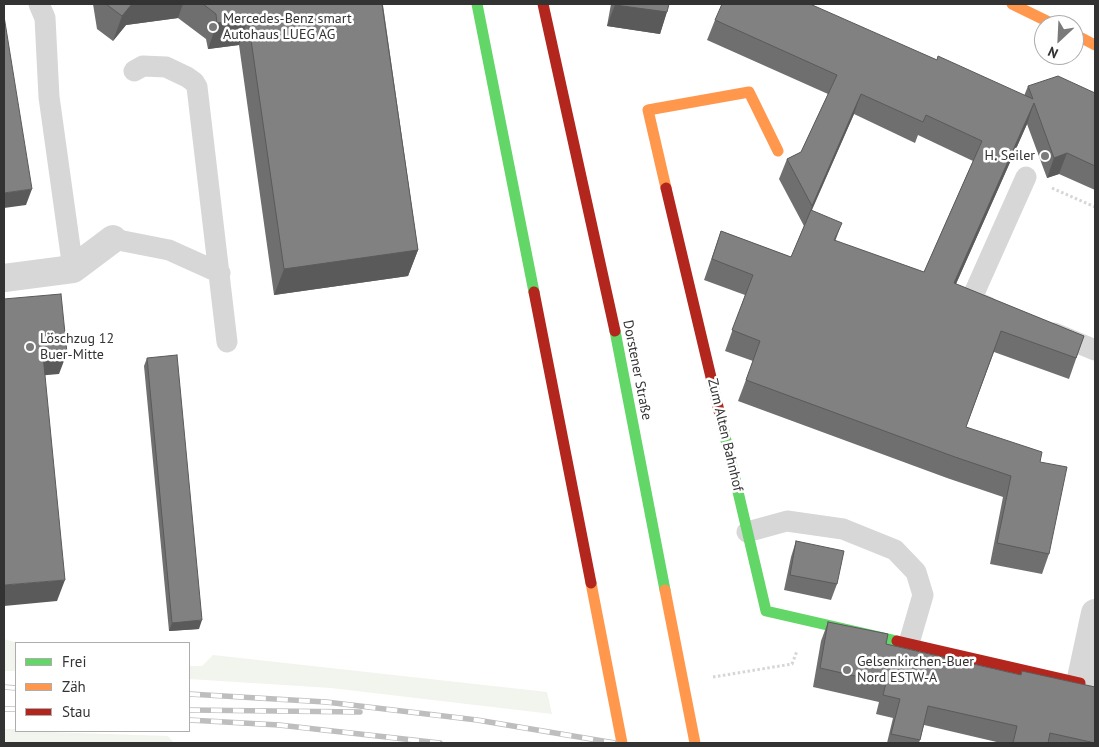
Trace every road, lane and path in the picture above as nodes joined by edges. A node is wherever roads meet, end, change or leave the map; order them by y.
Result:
1 (477, 4) edge
2 (543, 4) edge
3 (1012, 4) edge
4 (42, 11) edge
5 (1035, 15) edge
6 (134, 71) dead end
7 (778, 151) dead end
8 (1026, 177) joint
9 (1095, 207) edge
10 (113, 239) joint
11 (73, 268) junction
12 (220, 273) junction
13 (4, 278) edge
14 (1007, 314) edge
15 (1033, 325) edge
16 (227, 342) dead end
17 (1095, 350) edge
18 (748, 532) junction
19 (1095, 613) edge
20 (807, 620) junction
21 (909, 643) junction
22 (683, 683) junction
23 (1088, 685) edge
24 (622, 743) edge
25 (695, 743) edge

1 - 24 main road
2 - 22 main road, Dorstener Straße
3 - 5 main road
4 - 11 lane
6 - 12 lane
7 - 18 main road, Zum Alten Bahnhof
8 - 9 path
8 - 14 lane
10 - 11 street
10 - 12 lane
11 - 13 street
12 - 16 lane
15 - 17 lane
18 - 20 main road, Zum Alten Bahnhof
18 - 21 lane
19 - 23 street, Zum Alten Bahnhof
20 - 21 main road, Zum Alten Bahnhof
20 - 22 path
21 - 23 main road, Zum Alten Bahnhof
22 - 25 main road, Dorstener Straße

